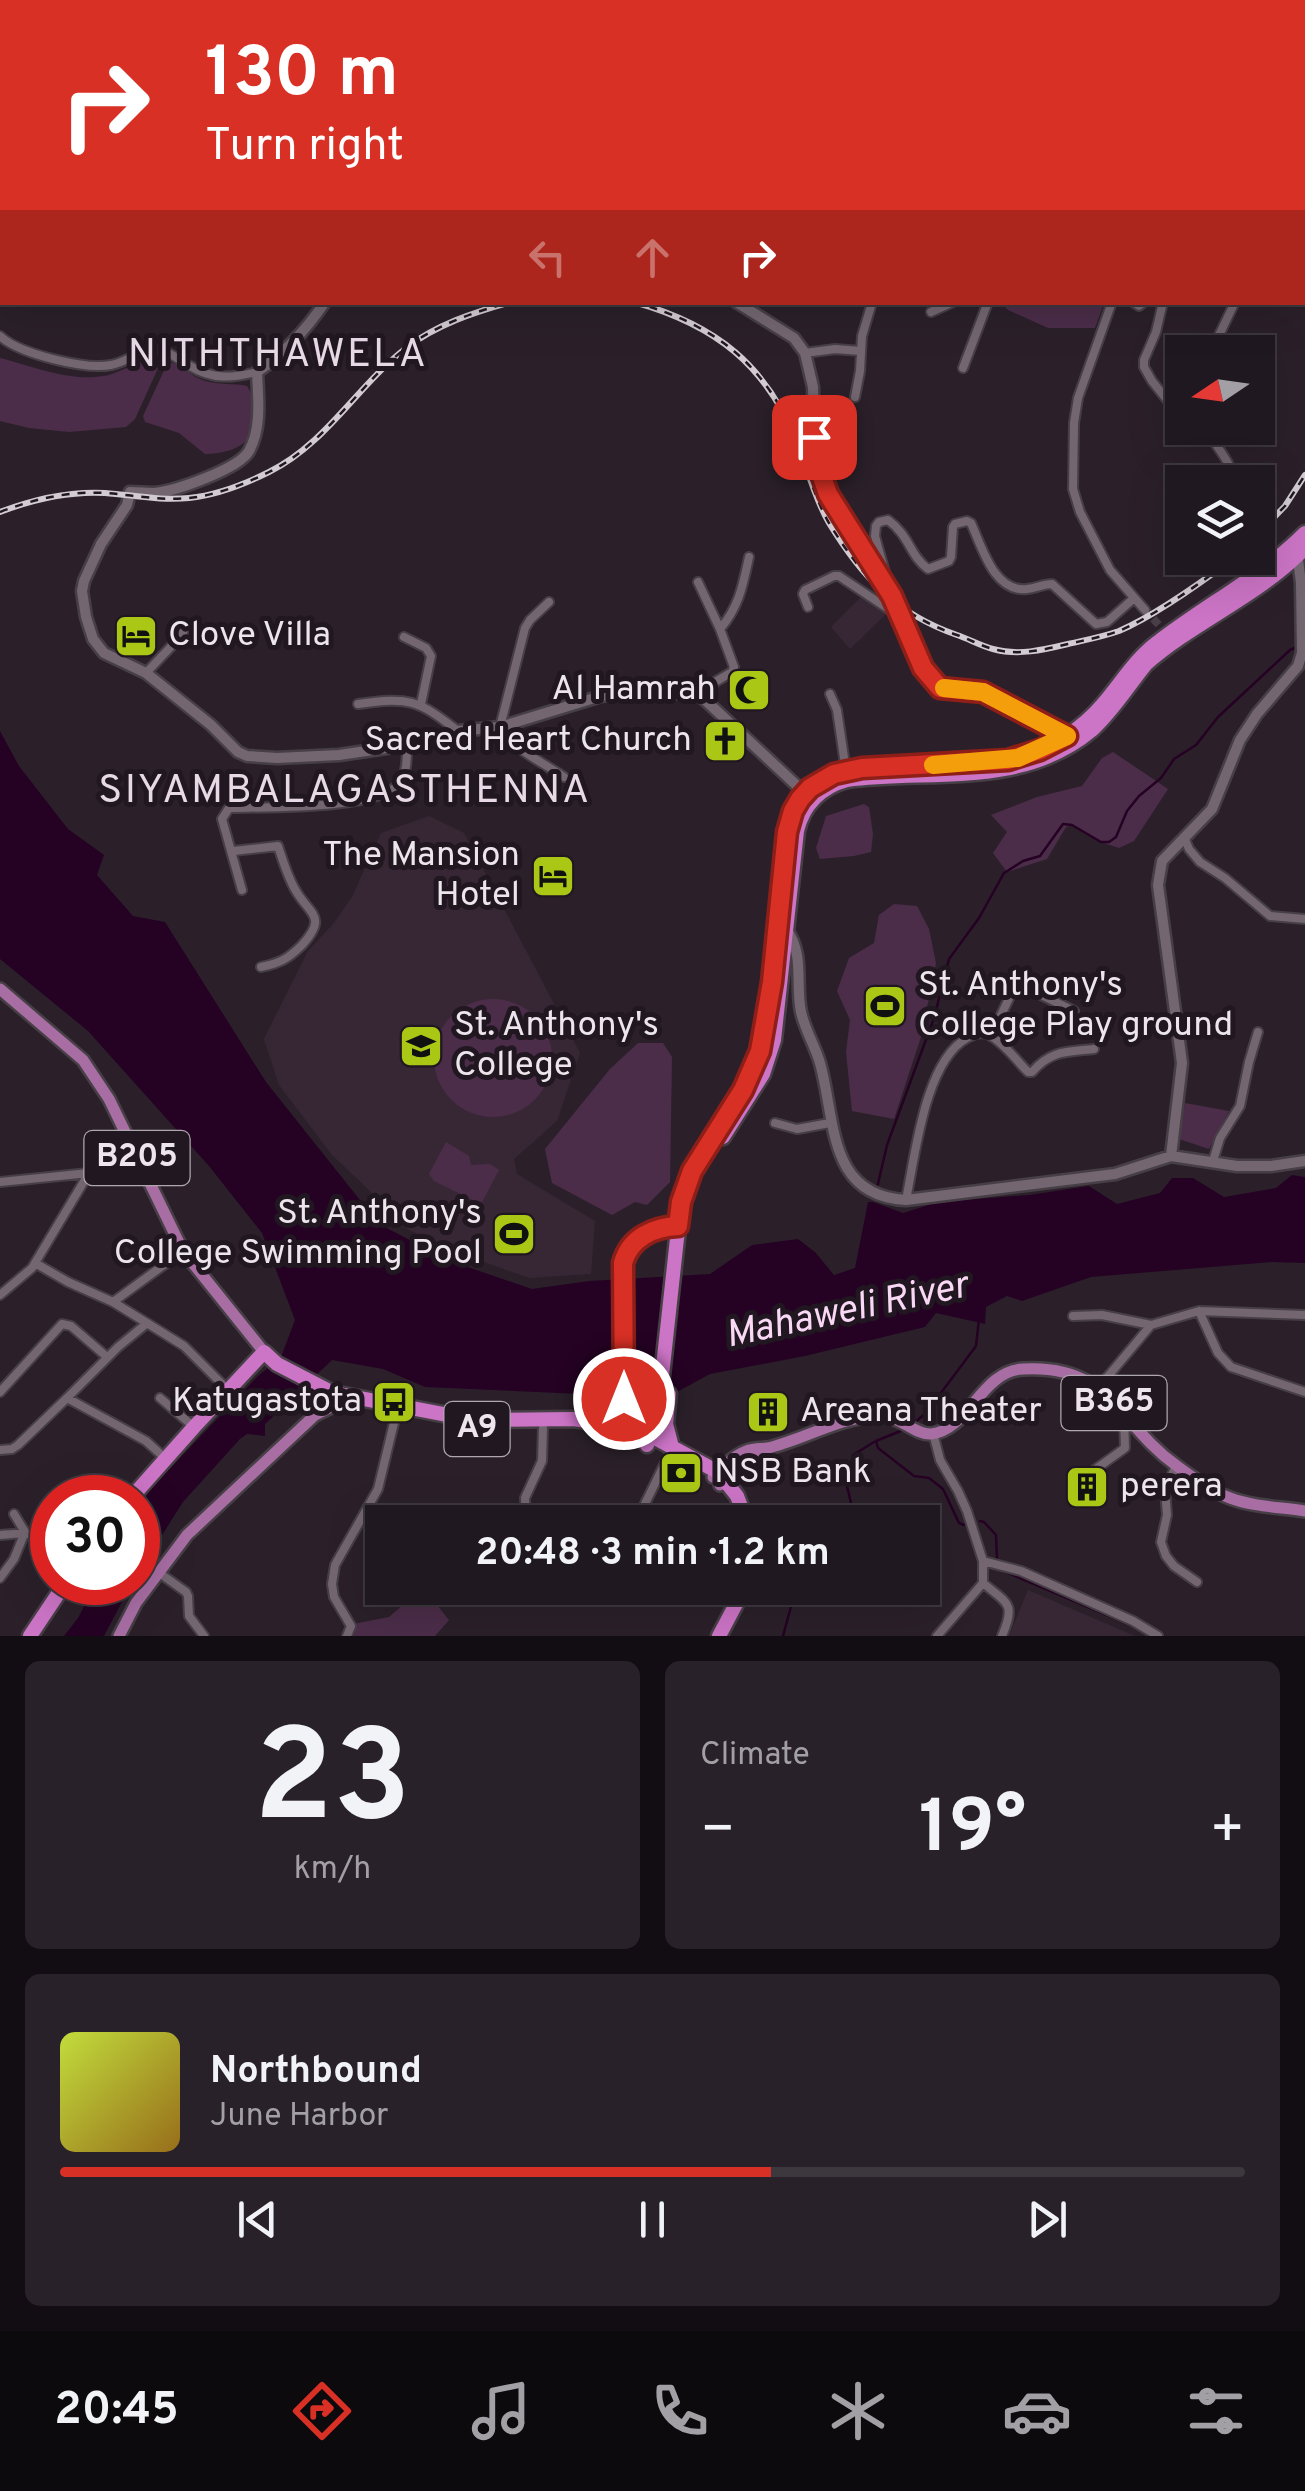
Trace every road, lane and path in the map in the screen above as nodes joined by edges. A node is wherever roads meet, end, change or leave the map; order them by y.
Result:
1 (1305, 123) edge
2 (1305, 140) edge
3 (324, 305) edge
4 (741, 305) edge
5 (946, 305) edge
6 (987, 305) edge
7 (1111, 305) edge
8 (1162, 305) edge
9 (1234, 305) edge
10 (871, 306) dead end
11 (931, 312) dead end
12 (1219, 335) edge
13 (0, 336) edge
14 (860, 351) junction
15 (806, 353) junction
16 (963, 368) dead end
17 (258, 372) junction
18 (856, 397) dead end
19 (1165, 397) edge
20 (1301, 545) edge
21 (749, 557) dead end
22 (698, 582) dead end
23 (892, 596) junction
24 (1133, 600) junction
25 (548, 602) dead end
26 (808, 607) dead end
27 (1144, 610) tunnel mouth
28 (902, 618) junction
29 (185, 627) dead end
30 (720, 629) junction
31 (404, 637) dead end
32 (1302, 661) edge
33 (146, 674) junction
34 (830, 694) dead end
35 (704, 699) junction
36 (358, 704) dead end
37 (421, 704) junction
38 (500, 727) junction
39 (458, 731) junction
40 (1071, 739) junction
41 (408, 745) junction
42 (846, 771) junction
43 (564, 776) dead end
44 (809, 796) junction
45 (1184, 837) junction
46 (233, 851) junction
47 (242, 890) dead end
48 (1305, 919) edge
49 (782, 926) junction
50 (260, 966) dead end
51 (0, 989) edge
52 (1074, 1010) dead end
53 (1258, 1032) dead end
54 (991, 1036) junction
55 (1094, 1049) dead end
56 (776, 1123) dead end
57 (830, 1123) junction
58 (134, 1150) junction
59 (1171, 1156) junction
60 (1212, 1161) junction
61 (1305, 1161) edge
62 (89, 1173) junction
63 (0, 1182) edge
64 (906, 1200) junction
65 (680, 1235) junction
66 (183, 1251) junction
67 (35, 1262) junction
68 (0, 1295) edge
69 (114, 1302) junction
70 (1200, 1311) junction
71 (1305, 1315) edge
72 (1074, 1316) dead end
73 (146, 1324) junction
74 (1151, 1325) junction
75 (261, 1356) junction
76 (108, 1358) junction
77 (1099, 1388) junction
78 (228, 1390) junction
79 (320, 1391) junction
80 (0, 1392) edge
81 (1305, 1392) edge
82 (68, 1398) junction
83 (160, 1398) dead end
84 (397, 1411) junction
85 (315, 1415) junction
86 (1124, 1416) junction
87 (661, 1422) junction
88 (194, 1426) junction
89 (622, 1426) junction
90 (543, 1428) junction
91 (927, 1432) junction
92 (652, 1442) junction
93 (0, 1450) edge
94 (670, 1451) junction
95 (166, 1458) junction
96 (1176, 1466) junction
97 (151, 1475) edge
98 (1086, 1476) dead end
99 (719, 1479) junction
100 (525, 1505) edge
101 (644, 1505) edge
102 (730, 1505) edge
103 (740, 1505) edge
104 (1305, 1511) edge
105 (14, 1514) dead end
106 (26, 1532) junction
107 (30, 1534) edge
108 (0, 1535) edge
109 (983, 1561) junction
110 (160, 1570) edge
111 (160, 1574) edge
112 (0, 1578) edge
113 (1197, 1582) dead end
114 (983, 1583) junction
115 (51, 1605) edge
116 (135, 1605) edge
117 (735, 1605) edge
118 (745, 1605) edge
119 (351, 1626) junction
120 (30, 1636) edge
121 (120, 1636) edge
122 (204, 1636) edge
123 (347, 1636) edge
124 (362, 1636) edge
125 (718, 1636) edge
126 (729, 1636) edge
127 (937, 1636) edge
128 (1002, 1636) edge
129 (1158, 1636) edge

1 - 2 street
3 - 17 street
4 - 15 street
5 - 11 street
6 - 16 street
7 - 24 street
8 - 19 street
9 - 12 street
10 - 14 street
13 - 17 street
14 - 15 street
14 - 18 street
15 - 23 street
17 - 33 street
20 - 32 street
20 - 40 highway
21 - 30 street
22 - 30 street
23 - 24 street
23 - 28 street
24 - 27 street
25 - 38 street
26 - 28 street
28 - 40 street
29 - 33 street
30 - 35 street
31 - 37 street
32 - 45 street
33 - 41 street
34 - 42 street
35 - 38 street
35 - 44 street
36 - 37 street
37 - 39 street
38 - 39 street
38 - 43 street
39 - 41 street
40 - 42 highway
40 - 44 highway
41 - 46 street
42 - 44 highway
44 - 49 highway
45 - 48 street
45 - 59 street
46 - 47 street
46 - 50 street
49 - 57 street
49 - 65 highway
51 - 58 main road, B205
52 - 54 street
53 - 60 street
54 - 55 street
54 - 64 street
56 - 57 street
57 - 64 street
58 - 62 street
58 - 66 main road, B205
59 - 60 street
59 - 64 street
60 - 61 street
62 - 63 street
62 - 67 street
65 - 87 highway
65 - 89 street
66 - 69 street
66 - 75 main road, B205
67 - 68 street
67 - 69 street
69 - 73 street
70 - 71 street
70 - 74 street
70 - 81 street
72 - 74 street
73 - 76 street
73 - 78 street
74 - 77 street
75 - 78 highway
75 - 79 highway, A9
76 - 80 street
76 - 82 street
77 - 86 main road, B365
77 - 91 main road, B365
78 - 88 highway
79 - 84 highway, A9
79 - 85 main road
79 - 85 main road
82 - 93 street
82 - 95 street
83 - 88 street
84 - 89 highway, A9
84 - 90 highway, A9
84 - 119 street
85 - 110 main road
86 - 96 main road, B365
86 - 98 street
87 - 89 highway
87 - 92 highway
87 - 94 highway
88 - 95 highway
89 - 92 highway, A9
90 - 92 highway, A9
90 - 100 street
91 - 99 main road
91 - 109 street
92 - 94 highway
94 - 99 highway
94 - 101 street
95 - 97 highway
96 - 104 main road, B365
96 - 113 street
99 - 102 highway
99 - 103 highway
105 - 106 street
106 - 107 street
106 - 108 street
106 - 112 street
109 - 114 street
109 - 129 street
111 - 122 street
114 - 127 street
114 - 128 street
115 - 120 highway
116 - 121 main road
117 - 125 highway
118 - 126 highway
119 - 123 street
119 - 124 street

